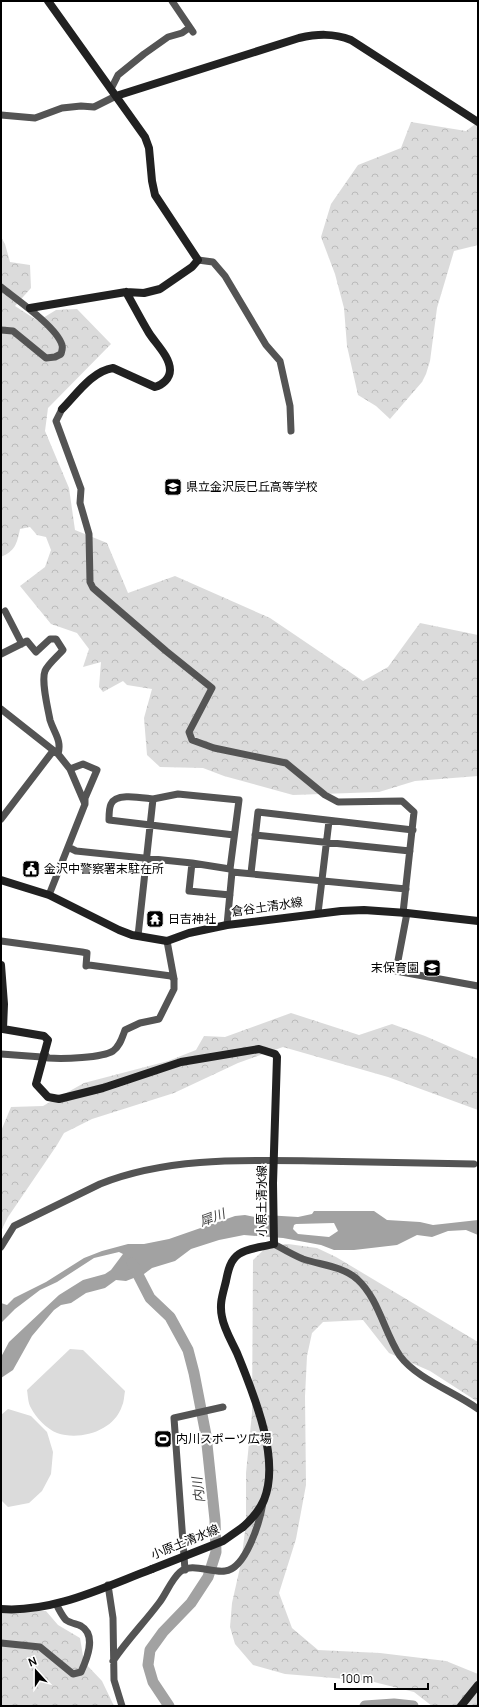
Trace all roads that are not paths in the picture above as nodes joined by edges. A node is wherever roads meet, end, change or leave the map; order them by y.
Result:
1 (48, 1) edge
2 (172, 1) edge
3 (111, 89) junction
4 (116, 96) junction
5 (1, 115) edge
6 (478, 122) edge
7 (198, 260) junction
8 (1, 287) edge
9 (126, 292) junction
10 (30, 308) junction
11 (1, 330) edge
12 (62, 409) joint
13 (291, 432) dead end
14 (2, 610) edge
15 (22, 644) junction
16 (1, 654) edge
17 (1, 709) edge
18 (55, 753) junction
19 (70, 769) junction
20 (154, 799) junction
21 (85, 804) junction
22 (1, 819) edge
23 (328, 820) junction
24 (150, 825) junction
25 (413, 830) junction
26 (234, 835) junction
27 (255, 835) junction
28 (326, 842) junction
29 (68, 847) junction
30 (410, 852) junction
31 (146, 858) junction
32 (192, 863) junction
33 (231, 871) junction
34 (251, 873) junction
35 (1, 880) edge
36 (322, 880) junction
37 (406, 889) junction
38 (49, 895) junction
39 (230, 896) junction
40 (318, 913) junction
41 (405, 913) junction
42 (478, 921) edge
43 (227, 925) junction
44 (138, 936) junction
45 (1, 941) edge
46 (167, 941) junction
47 (1, 966) edge
48 (174, 979) junction
49 (478, 986) edge
50 (2, 1004) edge
51 (2, 1030) edge
52 (1, 1054) edge
53 (43, 1055) junction
54 (274, 1160) junction
55 (474, 1164) dead end
56 (274, 1242) junction
57 (1, 1247) edge
58 (223, 1407) dead end
59 (478, 1409) edge
60 (264, 1500) junction
61 (188, 1569) junction
62 (108, 1585) junction
63 (56, 1604) junction
64 (1, 1609) edge
65 (1, 1643) edge
66 (113, 1661) junction
67 (478, 1685) edge
68 (122, 1706) edge
69 (461, 1706) edge

1 - 3 main road
2 - 3 street
3 - 4 main road
4 - 5 street
4 - 6 main road
4 - 7 main road
7 - 9 main road
7 - 13 street
8 - 10 street
9 - 10 main road
9 - 12 main road
10 - 11 street
12 - 25 street
14 - 15 street
15 - 16 street
15 - 18 street
17 - 18 street
18 - 19 street
18 - 22 street
19 - 21 street
19 - 21 street
20 - 24 street
20 - 24 street
20 - 26 street
21 - 29 street
23 - 25 street
23 - 27 street
23 - 28 street
24 - 26 street
24 - 31 street
25 - 30 street
26 - 33 street
27 - 28 street
27 - 34 street
28 - 30 street
28 - 36 street
29 - 31 street
29 - 38 street
30 - 37 street
31 - 32 street
31 - 44 street
32 - 33 street
32 - 39 street
33 - 34 street
33 - 39 street
34 - 36 street
35 - 38 main road, 倉谷土清水線
36 - 37 street
36 - 40 street
37 - 41 street
38 - 44 main road, 倉谷土清水線
39 - 43 street
40 - 41 main road, 倉谷土清水線
40 - 43 main road, 倉谷土清水線
41 - 42 main road, 倉谷土清水線
41 - 49 street
43 - 46 main road, 倉谷土清水線
44 - 46 main road, 倉谷土清水線
45 - 48 street
46 - 48 street
47 - 50 main road, 小原土清水線
48 - 53 street
50 - 51 main road, 小原土清水線
51 - 53 main road, 小原土清水線
52 - 53 street
53 - 54 main road, 小原土清水線
54 - 55 street
54 - 56 main road, 小原土清水線
54 - 57 street
56 - 59 street
56 - 60 main road, 小原土清水線
58 - 61 street
60 - 61 street
60 - 62 main road, 小原土清水線, bridge
61 - 66 street
62 - 63 main road, 小原土清水線
62 - 66 street
63 - 64 main road, 小原土清水線
63 - 65 street
66 - 68 street
67 - 69 main road

